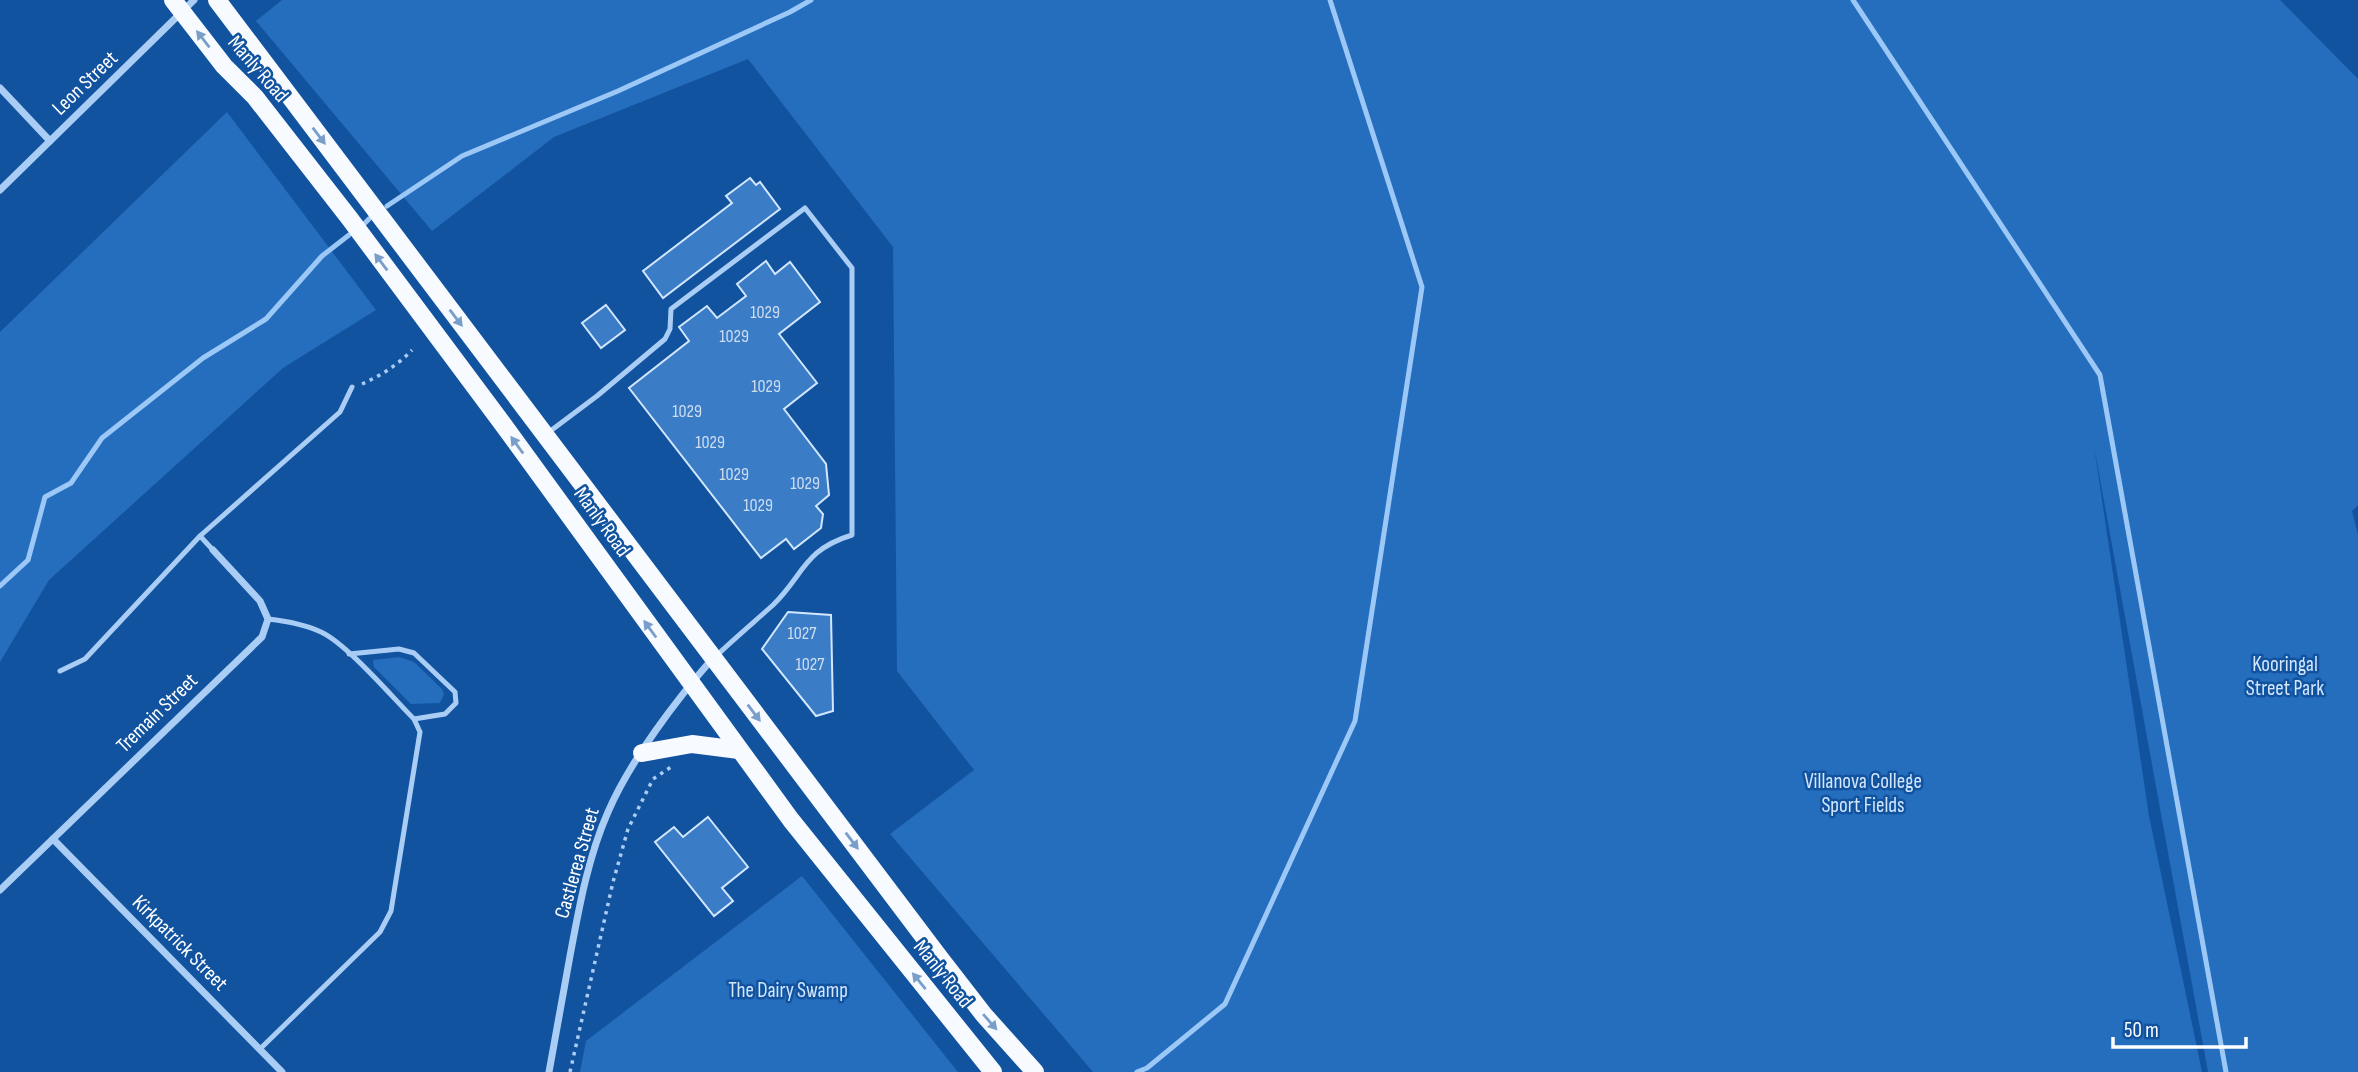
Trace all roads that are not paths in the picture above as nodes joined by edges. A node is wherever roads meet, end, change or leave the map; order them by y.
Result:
1 (217, 0) edge
2 (183, 4) edge
3 (0, 88) edge
4 (50, 141) junction
5 (0, 190) edge
6 (352, 387) road end
7 (544, 435) junction
8 (200, 536) junction
9 (213, 550) joint
10 (268, 619) junction
11 (349, 653) junction
12 (714, 658) junction
13 (60, 671) dead end
14 (690, 684) junction
15 (414, 719) junction
16 (739, 750) junction
17 (642, 753) junction
18 (53, 839) junction
19 (0, 890) edge
20 (260, 1049) junction
21 (282, 1072) edge
22 (549, 1072) edge
23 (993, 1072) edge
24 (1035, 1072) edge

1 -> 7 main road, Manly Road
2 - 4 street, Leon Street
14 -> 2 main road, Manly Road
3 - 4 street
4 - 5 street, Leon Street
6 - 8 lane
7 - 12 main road, Manly Road
7 - 12 lane
8 - 9 lane
8 - 13 lane
9 - 10 street
10 - 11 lane
10 - 18 street, Tremain Street
11 - 15 lane
11 - 15 lane
12 - 14 street, Castlerea Street
12 -> 24 main road, Manly Road
14 - 16 main road, Manly Road
14 - 17 street, Castlerea Street
15 - 20 lane
16 - 17 main road
23 -> 16 main road, Manly Road
17 - 22 street, Castlerea Street
18 - 19 street, Tremain Street
18 - 20 street, Kirkpatrick Street
20 - 21 street, Kirkpatrick Street

